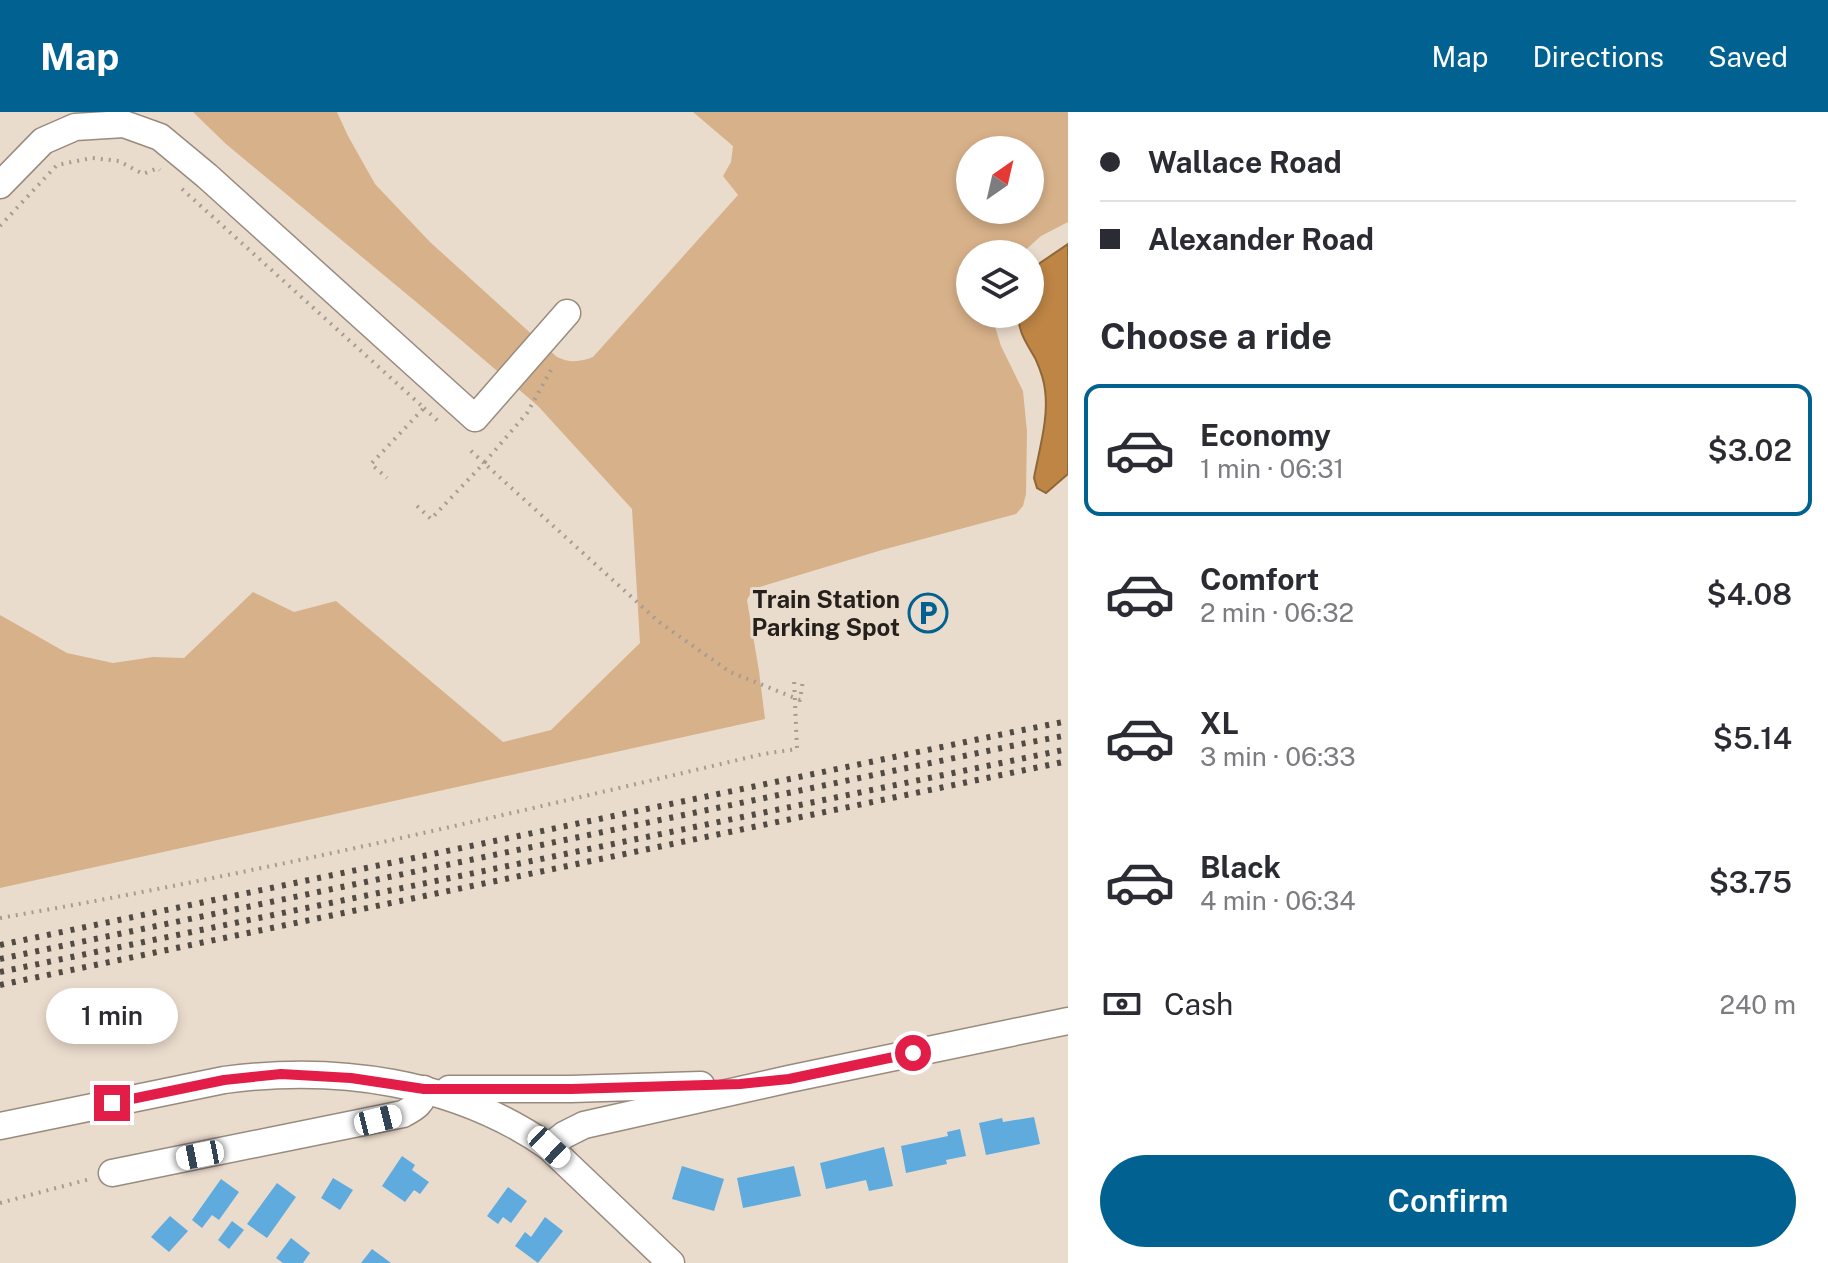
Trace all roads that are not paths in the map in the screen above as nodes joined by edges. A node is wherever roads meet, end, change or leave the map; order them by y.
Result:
1 (0, 185) edge
2 (567, 313) dead end
3 (1068, 1021) edge
4 (789, 1079) junction
5 (424, 1089) junction
6 (0, 1126) edge
7 (549, 1147) junction
8 (112, 1173) road end
9 (671, 1263) edge

1 - 2 street
3 - 4 street
4 - 5 street
4 - 7 street
5 - 6 street
5 - 7 street
5 - 8 street
7 - 9 street

